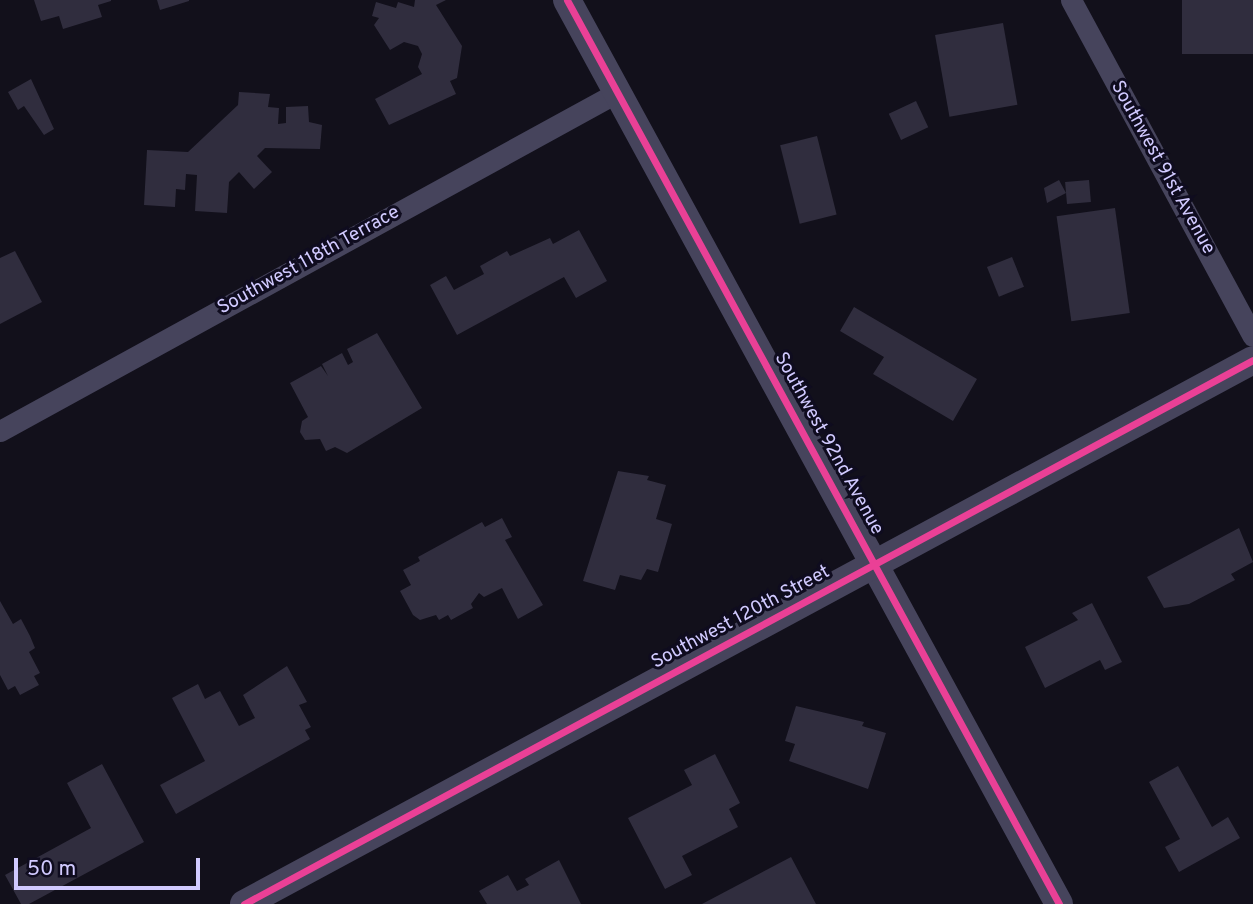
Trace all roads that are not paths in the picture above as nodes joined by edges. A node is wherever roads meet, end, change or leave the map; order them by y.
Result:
1 (567, 0) edge
2 (1070, 0) edge
3 (618, 92) junction
4 (1253, 336) edge
5 (1253, 359) edge
6 (0, 431) edge
7 (875, 563) junction
8 (244, 904) edge
9 (1059, 904) edge

1 - 3 street, Southwest 92nd Avenue
2 - 4 street, Southwest 91st Avenue
3 - 6 street, Southwest 118th Terrace
3 - 7 street, Southwest 92nd Avenue
5 - 7 street, Southwest 120th Street
7 - 8 street, Southwest 120th Street
7 - 9 street, Southwest 92nd Avenue

